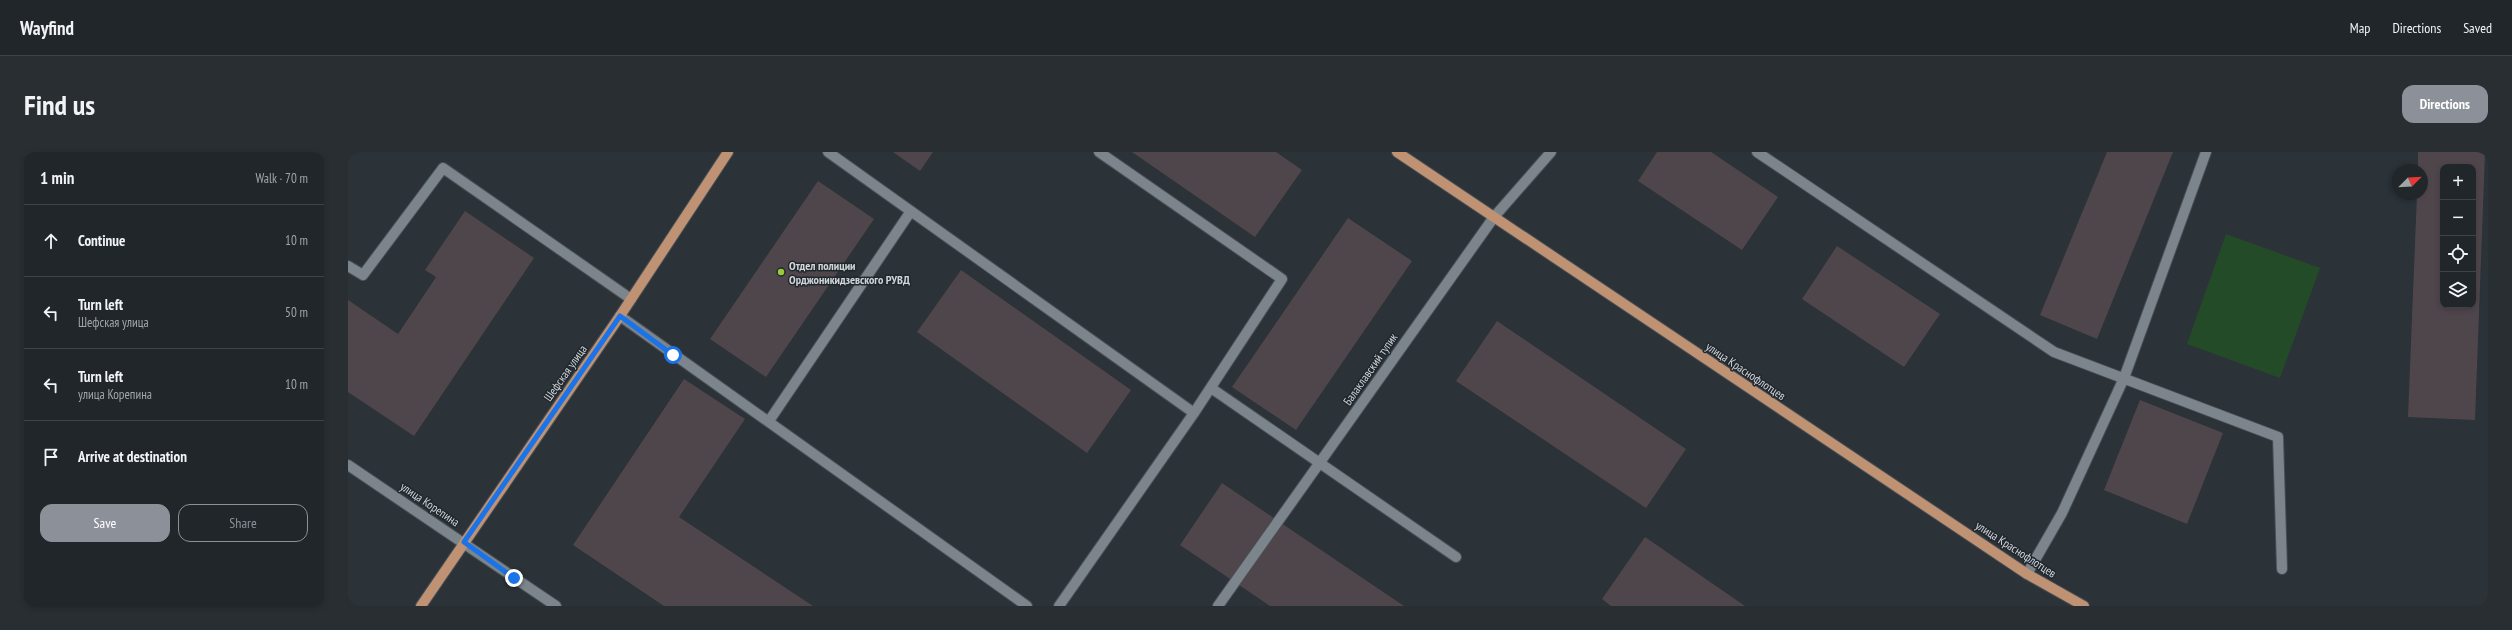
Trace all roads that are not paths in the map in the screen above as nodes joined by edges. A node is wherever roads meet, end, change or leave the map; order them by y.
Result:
1 (728, 152) edge
2 (828, 152) edge
3 (1099, 152) edge
4 (1397, 152) edge
5 (1551, 152) edge
6 (1757, 152) edge
7 (2206, 152) edge
8 (911, 211) junction
9 (1494, 218) junction
10 (348, 266) edge
11 (631, 299) junction
12 (620, 316) junction
13 (2124, 378) junction
14 (1211, 388) junction
15 (1194, 413) junction
16 (769, 421) junction
17 (1320, 462) junction
18 (348, 465) edge
19 (464, 542) junction
20 (1456, 557) dead end
21 (2282, 568) dead end
22 (2027, 574) junction
23 (421, 606) edge
24 (556, 606) edge
25 (1027, 606) edge
26 (1059, 606) edge
27 (1218, 606) edge
28 (2084, 606) edge

1 - 11 main road, Шефская улица
2 - 8 street
3 - 14 street
4 - 9 main road, улица Краснофлотцев
5 - 9 street, Балаклавский тупик
6 - 13 street
7 - 13 street
8 - 15 street
8 - 16 street
9 - 17 street, Балаклавский тупик
9 - 22 main road, улица Краснофлотцев
10 - 11 street
11 - 12 main road, Шефская улица
12 - 16 street
12 - 19 main road, Шефская улица
13 - 21 street
13 - 22 street
14 - 15 street
14 - 17 street
15 - 26 street
16 - 25 street
17 - 20 street
17 - 27 street, Балаклавский тупик
18 - 19 street, улица Корепина
19 - 23 main road, Шефская улица
19 - 24 street, улица Корепина
22 - 28 main road, улица Краснофлотцев

